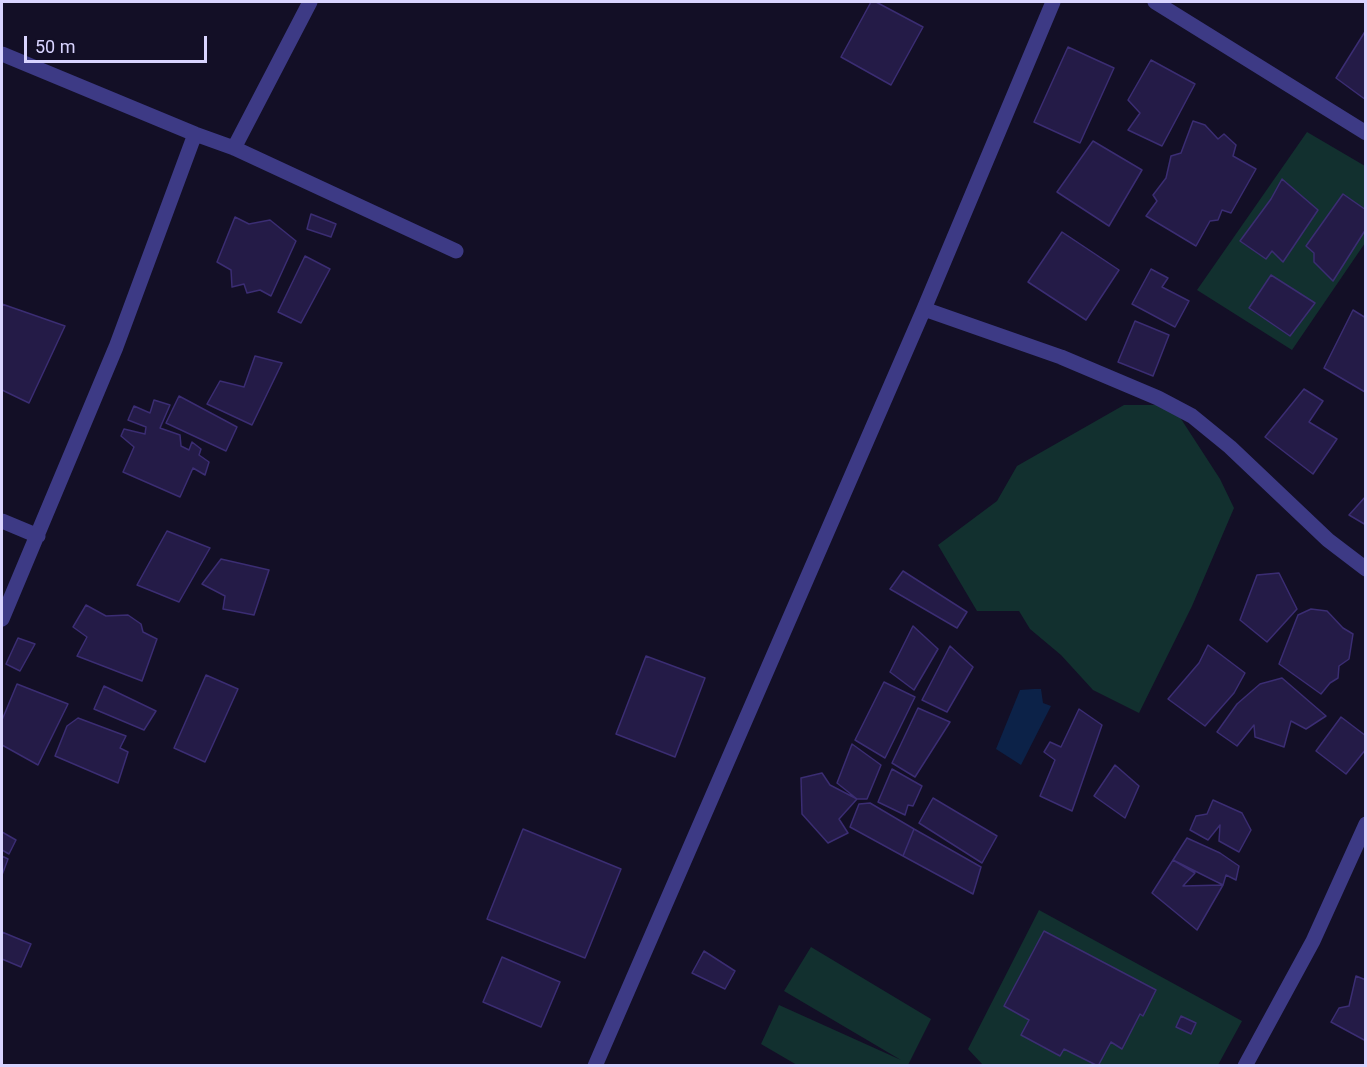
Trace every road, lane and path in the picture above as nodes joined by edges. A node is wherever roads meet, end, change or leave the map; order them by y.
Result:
1 (310, 2) edge
2 (1053, 2) edge
3 (1155, 2) edge
4 (2, 54) edge
5 (1365, 133) edge
6 (195, 134) junction
7 (234, 148) junction
8 (456, 251) dead end
9 (924, 309) junction
10 (2, 521) edge
11 (38, 536) junction
12 (1365, 569) edge
13 (2, 619) edge
14 (1365, 824) edge
15 (595, 1065) edge
16 (1245, 1065) edge

1 - 7 street
2 - 9 street
3 - 5 street
4 - 6 street
6 - 7 street
6 - 11 street
7 - 8 street
9 - 12 street
9 - 15 street
10 - 11 street
11 - 13 street
14 - 16 street

